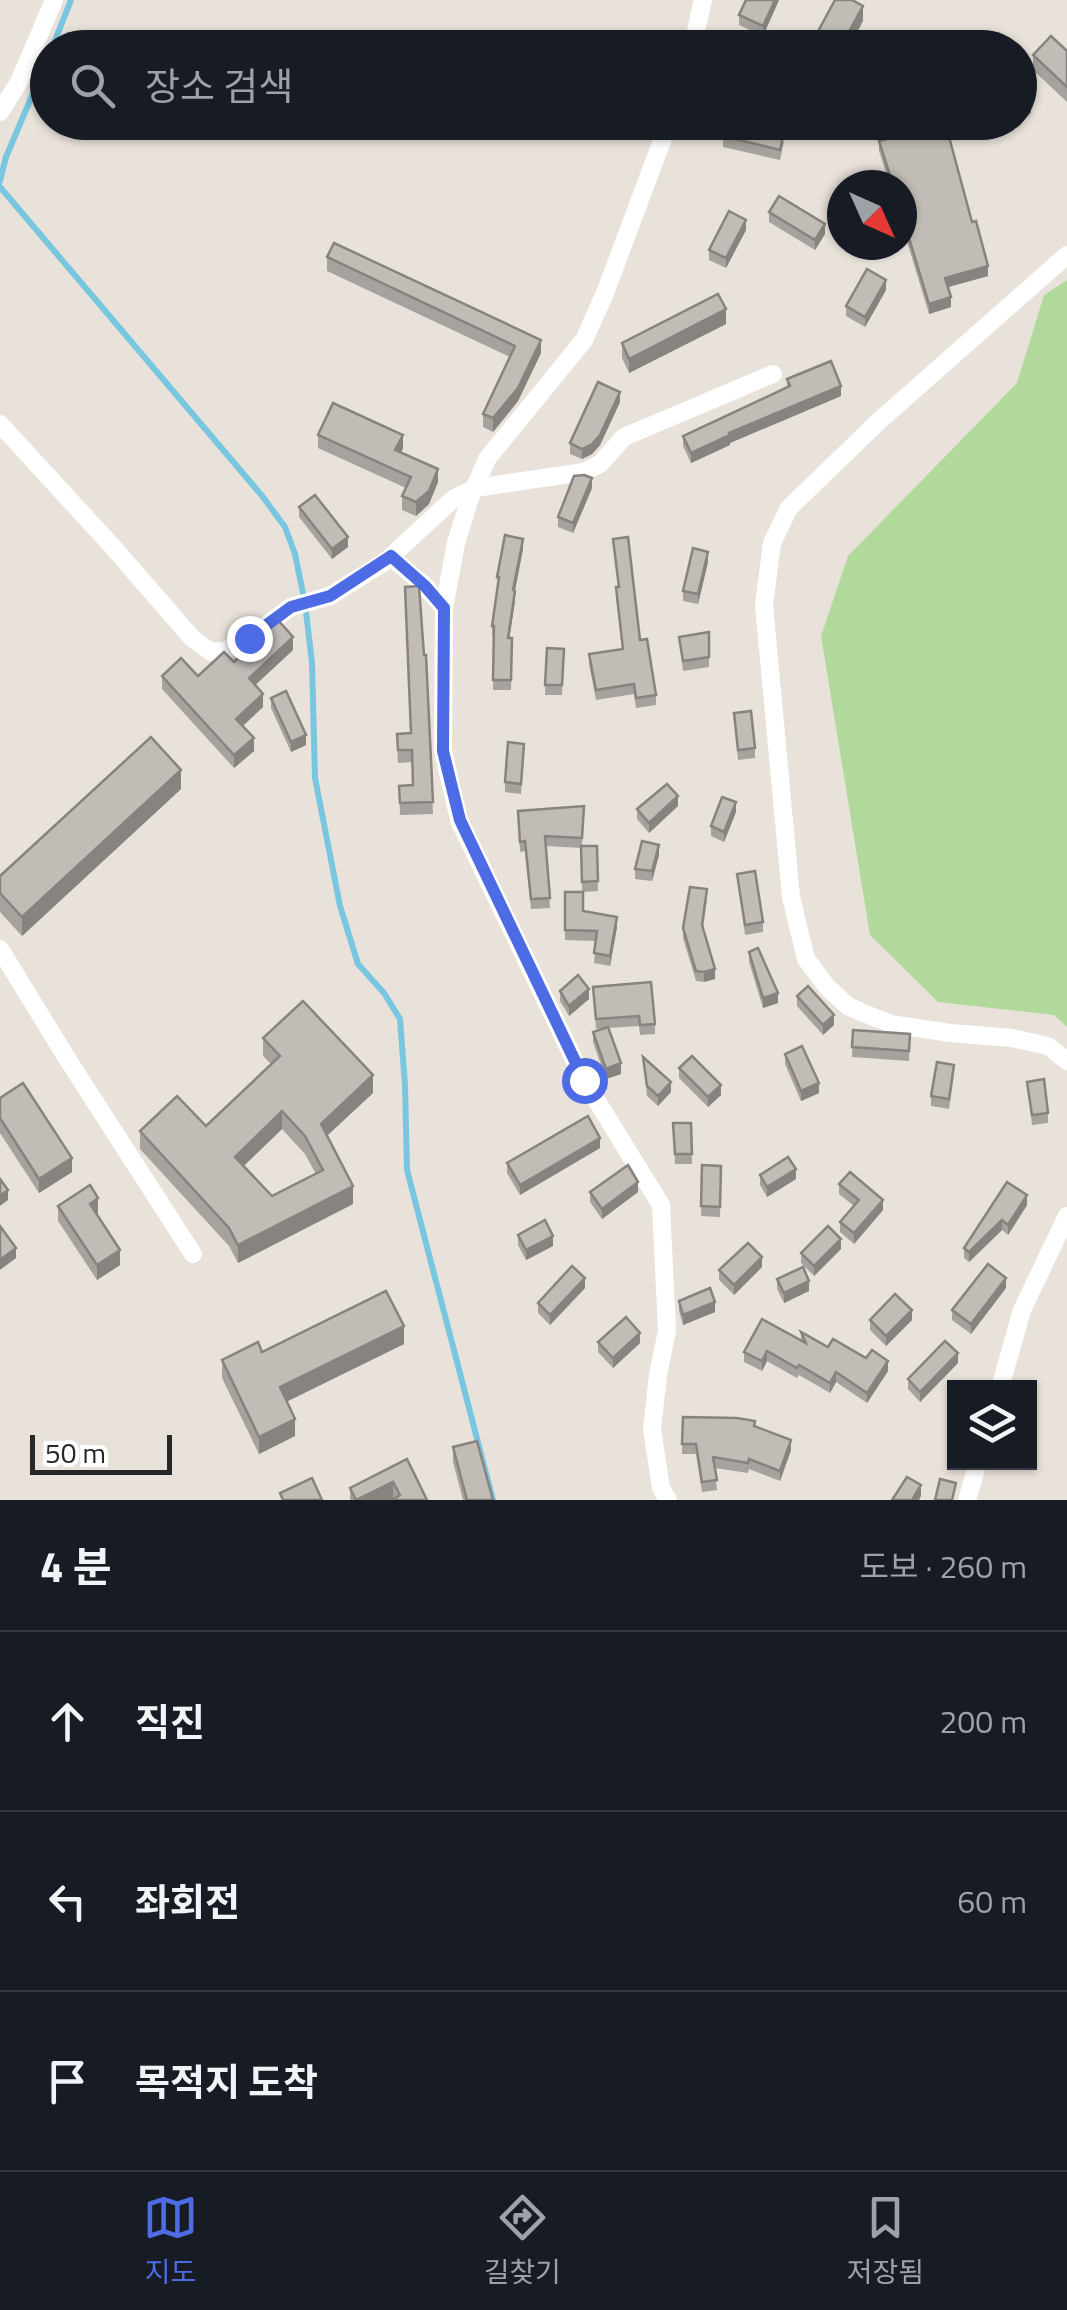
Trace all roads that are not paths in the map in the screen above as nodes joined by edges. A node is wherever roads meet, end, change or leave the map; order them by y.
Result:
1 (54, 0) edge
2 (703, 0) edge
3 (41, 30) edge
4 (696, 30) edge
5 (30, 56) edge
6 (0, 112) edge
7 (662, 140) edge
8 (1067, 255) edge
9 (773, 374) dead end
10 (0, 424) edge
11 (475, 488) junction
12 (391, 556) junction
13 (444, 608) junction
14 (0, 950) edge
15 (1067, 1060) edge
16 (1067, 1216) edge
17 (193, 1254) dead end
18 (1002, 1380) edge
19 (976, 1470) edge
20 (668, 1500) edge
21 (967, 1500) edge

1 - 3 street
2 - 4 street
5 - 6 street
7 - 11 street
8 - 15 street
9 - 11 street
10 - 12 street
11 - 12 street
11 - 13 street
12 - 13 street
13 - 20 street
14 - 17 street
16 - 18 street
19 - 21 street

